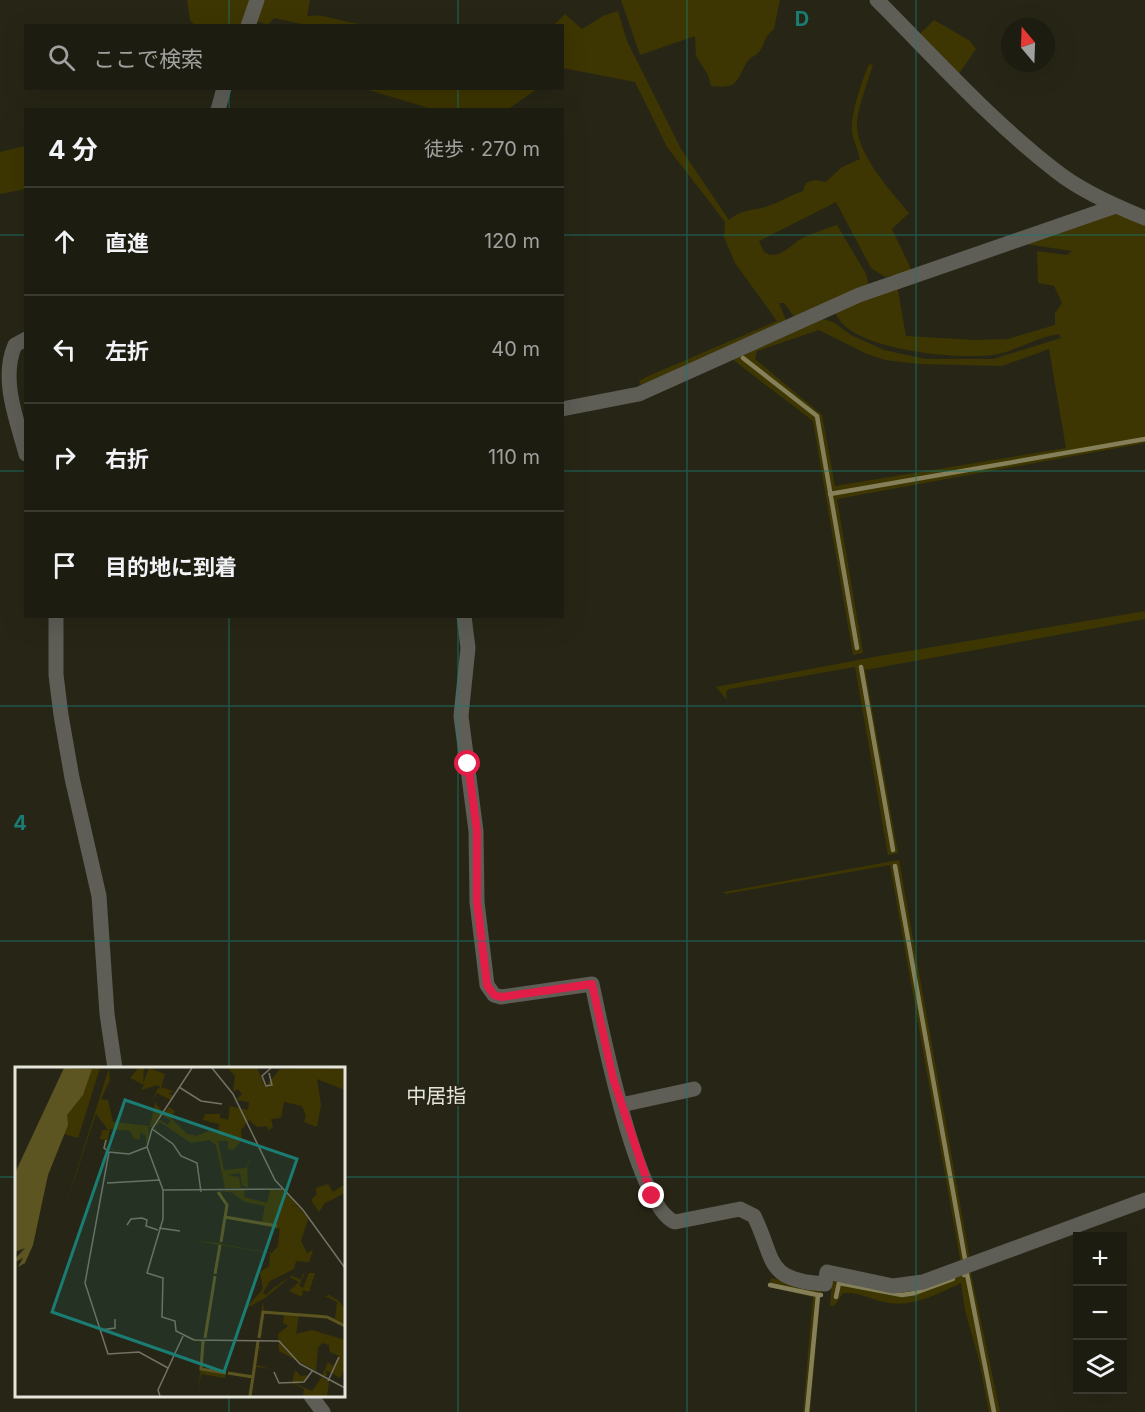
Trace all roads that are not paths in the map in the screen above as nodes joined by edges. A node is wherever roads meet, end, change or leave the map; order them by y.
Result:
1 (257, 0) edge
2 (877, 0) edge
3 (249, 24) edge
4 (223, 90) edge
5 (219, 108) edge
6 (1116, 206) junction
7 (1145, 218) edge
8 (24, 340) edge
9 (564, 409) edge
10 (24, 445) edge
11 (56, 618) edge
12 (464, 618) edge
13 (115, 1067) edge
14 (694, 1089) dead end
15 (621, 1105) junction
16 (1145, 1200) edge
17 (312, 1397) edge
18 (323, 1412) edge

1 - 3 street
2 - 6 street
4 - 5 street
6 - 7 street
6 - 9 street
8 - 10 street
11 - 13 street
12 - 15 street
14 - 15 street
15 - 16 street
17 - 18 street

